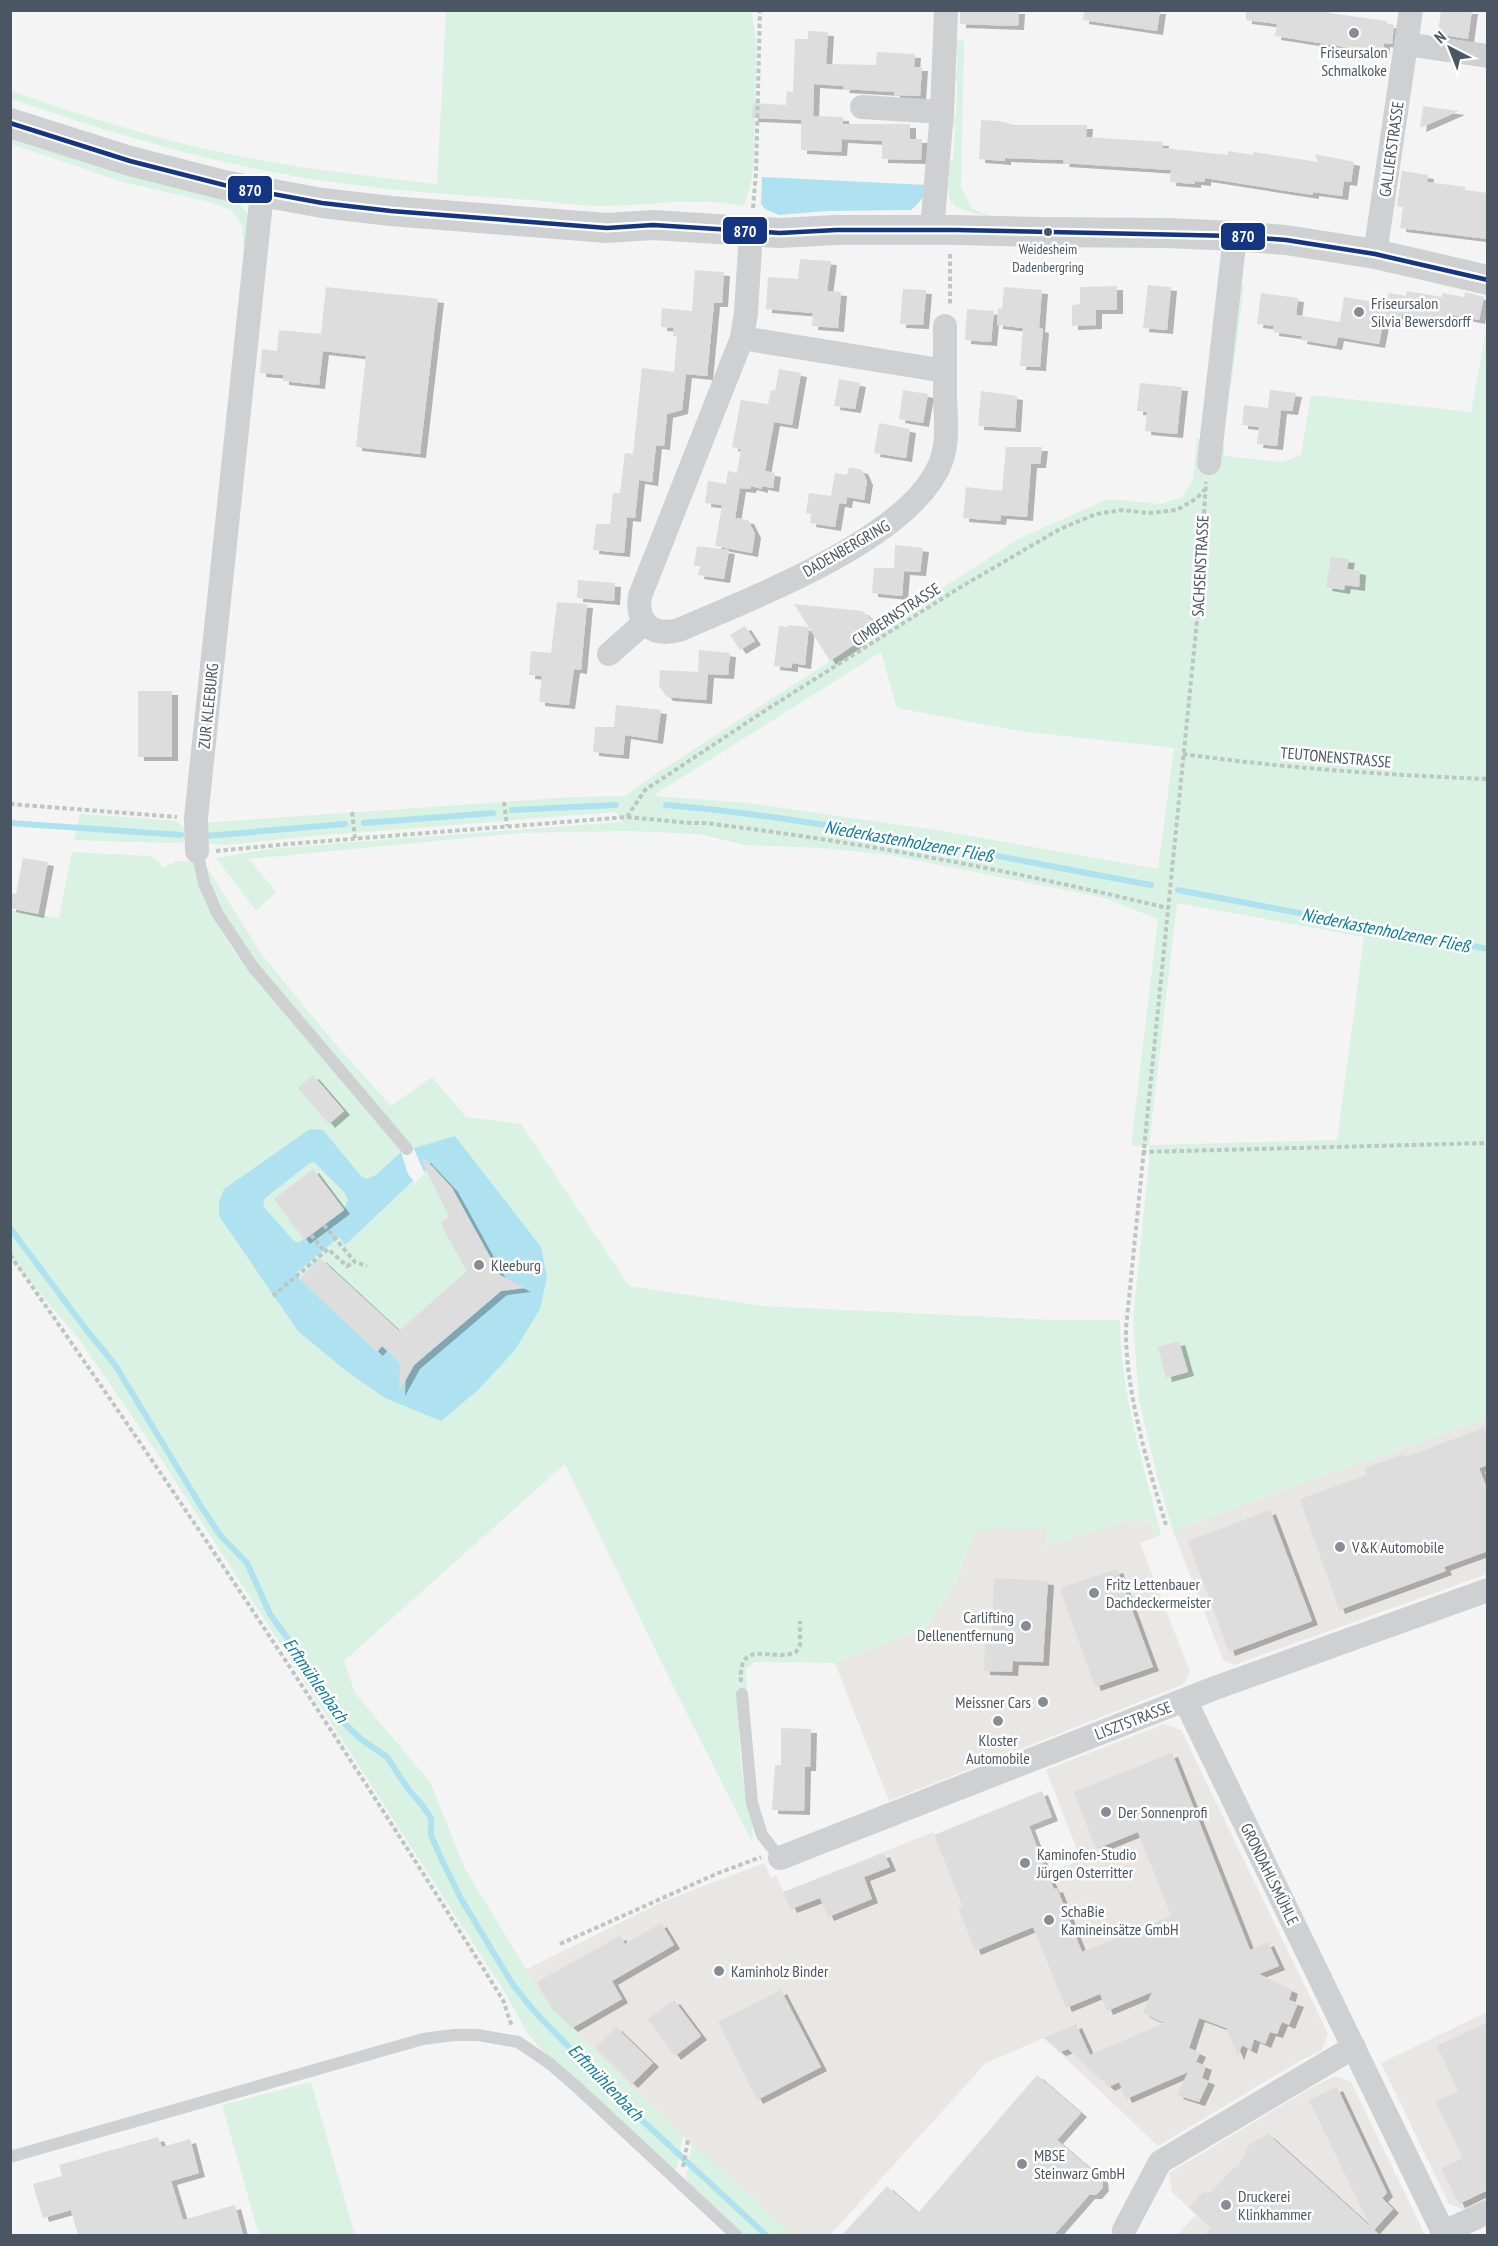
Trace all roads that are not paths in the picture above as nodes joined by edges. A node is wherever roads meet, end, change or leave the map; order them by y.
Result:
1 (946, 10) edge
2 (1411, 10) edge
3 (1406, 44) junction
4 (1488, 56) edge
5 (862, 107) dead end
6 (942, 112) junction
7 (10, 123) edge
8 (262, 194) junction
9 (945, 230) junction
10 (751, 231) junction
11 (1235, 236) junction
12 (1376, 254) junction
13 (1488, 280) edge
14 (945, 326) road end
15 (742, 338) junction
16 (945, 370) junction
17 (1209, 463) road end
18 (644, 622) junction
19 (609, 654) dead end
20 (197, 851) joint
21 (407, 1149) dead end
22 (1488, 1590) edge
23 (742, 1694) road end
24 (1185, 1700) junction
25 (780, 1858) joint
26 (1354, 2047) junction
27 (10, 2157) edge
28 (1488, 2212) edge
29 (1124, 2230) dead end
30 (1444, 2234) edge
31 (737, 2235) edge

1 - 6 street
2 - 3 street, GALLIERSTRASSE
3 - 4 street
3 - 12 street, GALLIERSTRASSE
5 - 6 street
6 - 9 street
7 - 8 street
8 - 10 street
8 - 20 street, ZUR KLEEBURG
9 - 10 street
9 - 11 street
10 - 15 street
11 - 12 street
11 - 17 street
12 - 13 street
14 - 16 street, DADENBERGRING
15 - 16 street
15 - 18 street
16 - 18 street, DADENBERGRING
18 - 19 street
20 - 21 lane, ZUR KLEEBURG
22 - 24 street, LISZTSTRASSE
23 - 25 lane
24 - 25 street, LISZTSTRASSE
24 - 26 street, GRONDAHLSMÜHLE
26 - 29 street
26 - 30 street, GRONDAHLSMÜHLE
27 - 31 lane
28 - 30 street, GRONDAHLSMÜHLE

